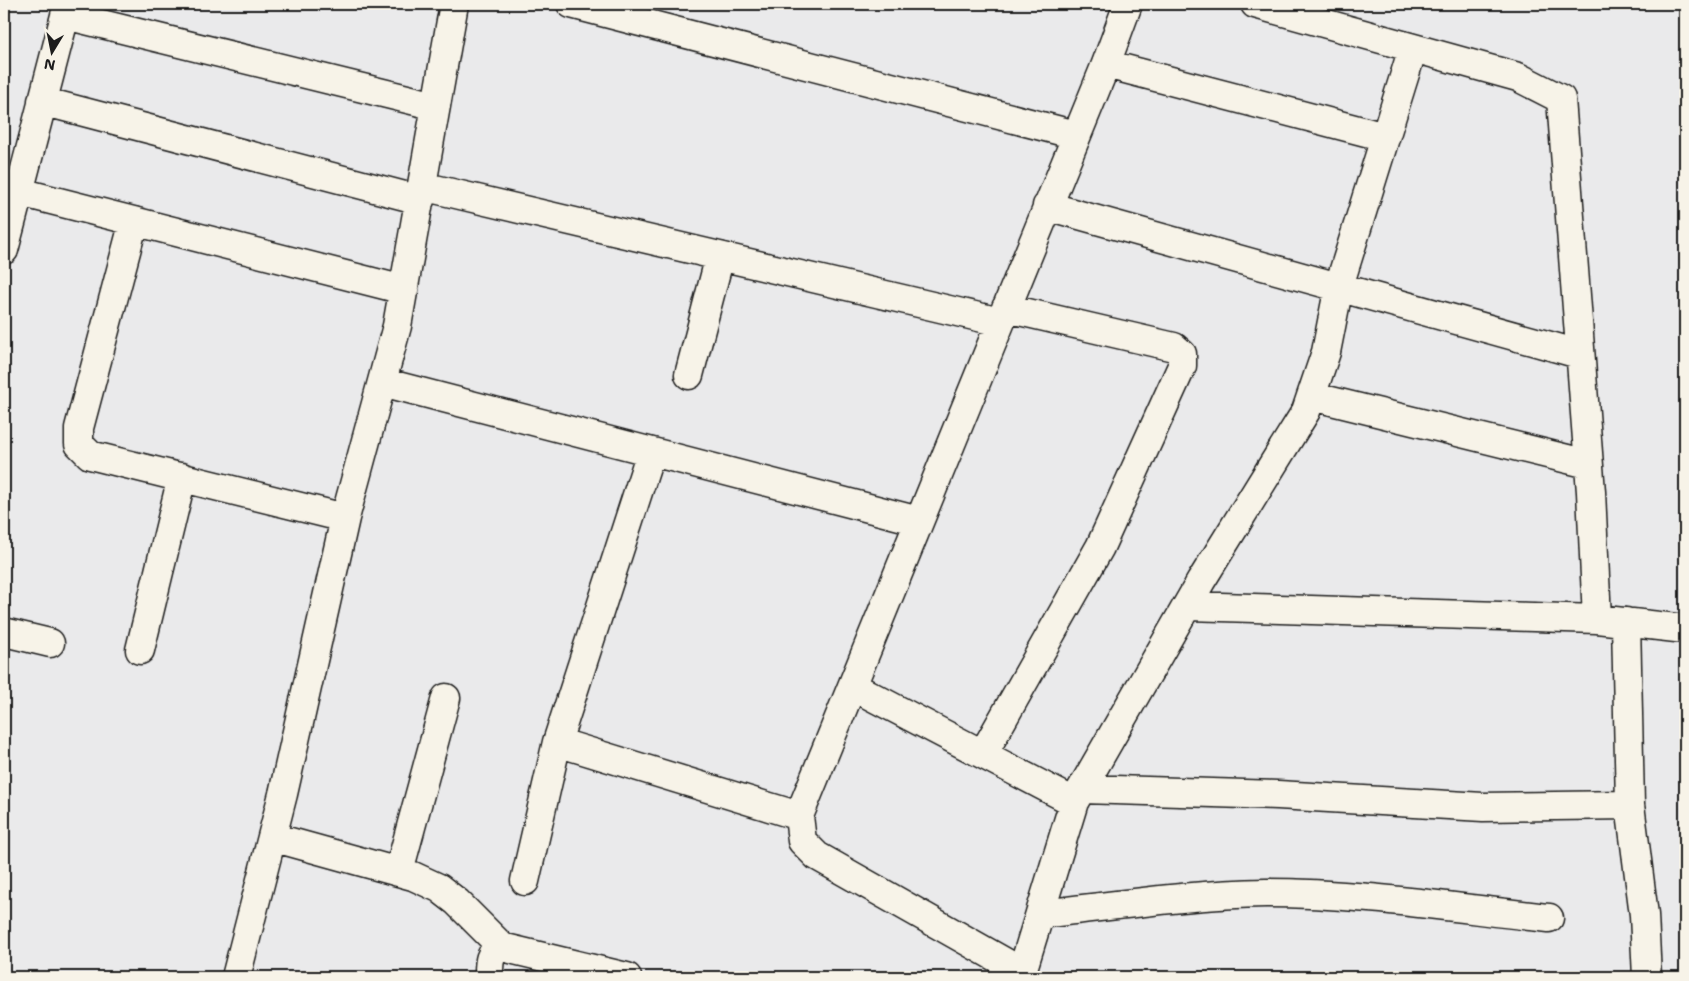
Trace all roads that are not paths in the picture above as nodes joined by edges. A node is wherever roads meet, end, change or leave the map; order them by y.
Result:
1 (454, 4) edge
2 (572, 4) edge
3 (1128, 4) edge
4 (1255, 4) edge
5 (66, 10) edge
6 (1413, 48) junction
7 (1106, 64) junction
8 (42, 101) junction
9 (436, 106) junction
10 (1076, 135) junction
11 (1385, 138) junction
12 (11, 190) edge
13 (421, 193) junction
14 (1048, 206) junction
15 (134, 221) junction
16 (4, 250) edge
17 (720, 256) junction
18 (1339, 286) junction
19 (404, 290) junction
20 (1003, 315) junction
21 (1579, 354) junction
22 (689, 375) dead end
23 (382, 382) junction
24 (1311, 396) junction
25 (651, 452) junction
26 (1588, 464) junction
27 (182, 477) junction
28 (345, 518) junction
29 (919, 522) junction
30 (1188, 606) junction
31 (1597, 619) junction
32 (1626, 622) junction
33 (1685, 629) edge
34 (4, 632) edge
35 (50, 643) dead end
36 (140, 650) dead end
37 (852, 686) junction
38 (446, 698) dead end
39 (558, 742) junction
40 (983, 754) junction
41 (1078, 795) junction
42 (1630, 805) junction
43 (799, 816) junction
44 (272, 837) junction
45 (399, 871) junction
46 (525, 881) dead end
47 (1040, 914) junction
48 (1549, 918) dead end
49 (502, 947) junction
50 (1023, 974) edge
51 (236, 977) edge
52 (489, 977) edge
53 (627, 977) edge
54 (1647, 977) edge

1 - 9 street
2 - 10 street
3 - 7 street
4 - 6 street
5 - 8 street
5 - 9 street
6 - 11 street
6 - 21 street
7 - 10 street
7 - 11 street
8 - 12 street
8 - 13 street
9 - 13 street
10 - 14 street
11 - 18 street
12 - 15 street
12 - 16 street
13 - 17 street
13 - 19 street
14 - 18 street
14 - 20 street
15 - 19 street
15 - 27 street
17 - 20 street
17 - 22 street
18 - 21 street
18 - 24 street
19 - 23 street
20 - 29 street
20 - 40 street
21 - 26 street
23 - 25 street
23 - 28 street
24 - 26 street
24 - 30 street
25 - 29 street
25 - 39 street
26 - 31 street
27 - 28 street
27 - 36 street
28 - 44 street
29 - 37 street
30 - 31 street
30 - 41 street
31 - 32 street
32 - 33 street
32 - 42 street
34 - 35 street
37 - 40 street
37 - 43 street
38 - 45 street
39 - 43 street
39 - 46 street
40 - 41 street
41 - 42 street
41 - 47 street
42 - 54 street
43 - 50 street
44 - 45 street
44 - 51 street
45 - 49 street
47 - 48 street
47 - 50 street
49 - 52 street
49 - 53 street

